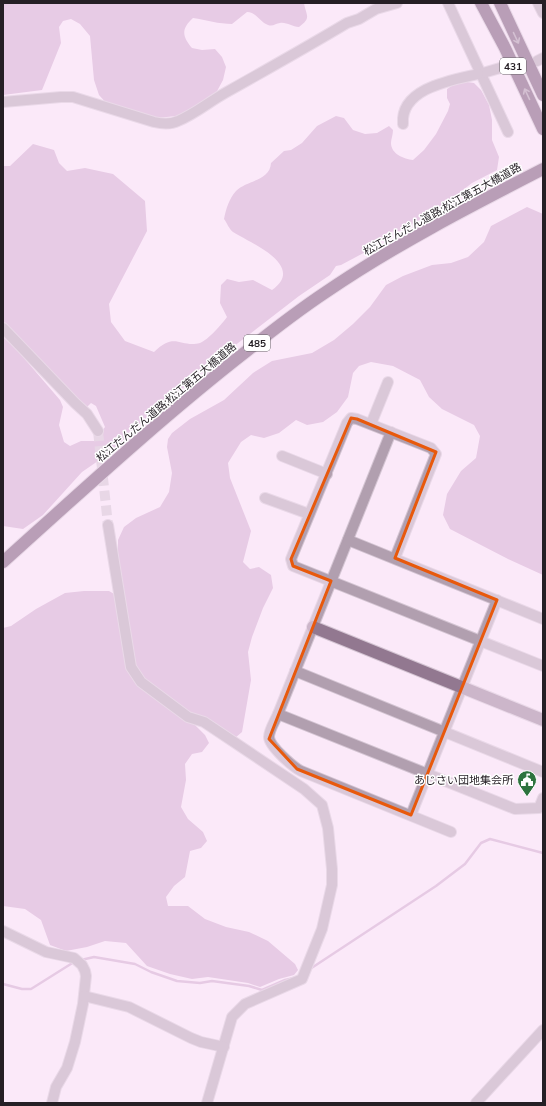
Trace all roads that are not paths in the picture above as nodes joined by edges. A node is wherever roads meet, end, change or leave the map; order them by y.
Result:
1 (397, 3) edge
2 (448, 3) edge
3 (481, 3) edge
4 (500, 3) edge
5 (538, 3) edge
6 (543, 13) edge
7 (500, 68) tunnel mouth
8 (543, 95) edge
9 (3, 102) edge
10 (403, 124) dead end
11 (543, 129) edge
12 (508, 132) dead end
13 (543, 169) edge
14 (3, 328) edge
15 (388, 382) dead end
16 (371, 424) junction
17 (98, 431) tunnel mouth
18 (391, 432) junction
19 (282, 456) dead end
20 (327, 474) junction
21 (265, 498) dead end
22 (309, 514) junction
23 (108, 525) tunnel mouth
24 (348, 540) junction
25 (395, 558) junction
26 (3, 562) edge
27 (331, 581) junction
28 (497, 600) junction
29 (543, 619) edge
30 (313, 627) junction
31 (481, 640) junction
32 (543, 666) edge
33 (295, 671) junction
34 (462, 687) junction
35 (278, 714) junction
36 (543, 720) edge
37 (444, 732) junction
38 (543, 772) edge
39 (427, 774) junction
40 (543, 798) edge
41 (411, 815) junction
42 (451, 832) dead end
43 (3, 931) edge
44 (84, 996) junction
45 (543, 1030) edge
46 (224, 1047) junction
47 (52, 1103) edge
48 (207, 1103) edge
49 (476, 1103) edge

1 - 9 street
2 - 12 street
11 -> 3 highway, 431
4 -> 8 highway, 431
5 - 6 street
7 - 10 street
13 - 26 highway, 松江だんだん道路;松江第五大橋道路 / 485
14 - 17 street
15 - 16 street
16 - 18 street
16 - 20 street
18 - 24 street
18 - 25 street
19 - 20 street
20 - 22 street
21 - 22 street
22 - 27 street
23 - 46 street
24 - 25 street
24 - 27 street
25 - 28 street
27 - 30 street
27 - 31 street
28 - 29 street
28 - 31 street
30 - 33 street
30 - 34 street
31 - 32 street
31 - 34 street
33 - 35 street
33 - 37 street
34 - 36 street
34 - 37 street
35 - 39 street
35 - 41 street
37 - 38 street
37 - 39 street
39 - 40 street
39 - 41 street
41 - 42 street
43 - 44 street
44 - 46 street
44 - 47 street
45 - 49 street
46 - 48 street

